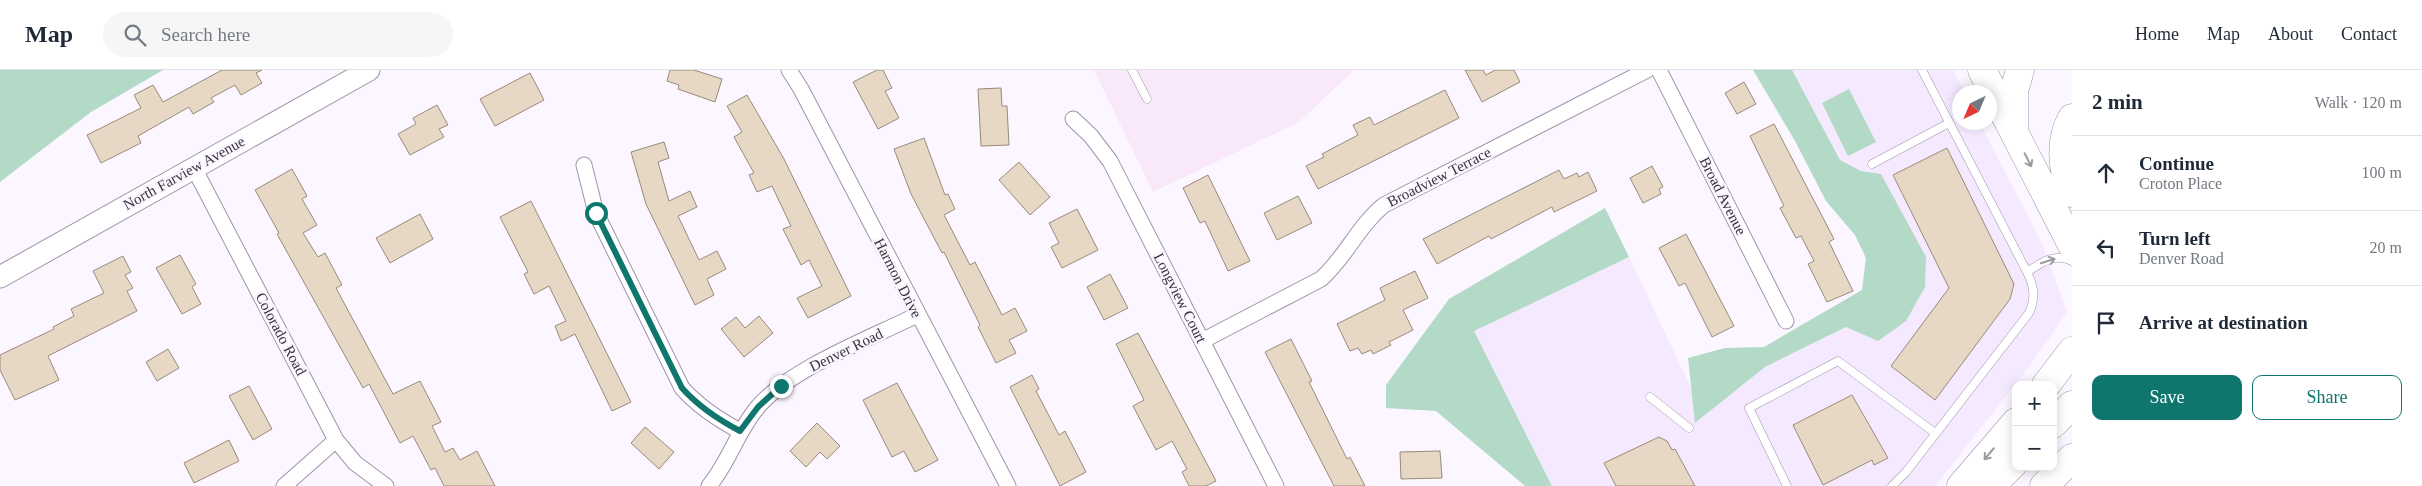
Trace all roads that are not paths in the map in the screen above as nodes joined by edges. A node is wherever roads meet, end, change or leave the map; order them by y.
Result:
1 (369, 70) edge
2 (789, 70) edge
3 (1132, 70) edge
4 (1647, 70) edge
5 (1659, 70) edge
6 (1922, 70) edge
7 (1982, 70) edge
8 (2020, 70) edge
9 (1147, 99) dead end
10 (2072, 118) edge
11 (1073, 119) dead end
12 (1949, 123) junction
13 (2014, 132) junction
14 (1872, 164) dead end
15 (584, 165) dead end
16 (194, 168) junction
17 (2072, 193) edge
18 (2072, 245) edge
19 (2072, 261) edge
20 (2027, 272) junction
21 (0, 277) edge
22 (918, 315) junction
23 (1786, 321) dead end
24 (1202, 341) junction
25 (2072, 352) edge
26 (2049, 381) edge
27 (1650, 397) dead end
28 (2072, 406) edge
29 (2057, 420) edge
30 (2013, 426) edge
31 (1689, 428) dead end
32 (740, 431) junction
33 (1935, 433) junction
34 (336, 440) junction
35 (2072, 458) edge
36 (2012, 465) edge
37 (284, 486) edge
38 (386, 486) edge
39 (709, 486) edge
40 (1008, 486) edge
41 (1276, 486) edge
42 (1787, 486) edge
43 (1892, 486) edge
44 (1961, 486) edge
45 (1991, 486) edge
46 (2044, 486) edge

1 - 16 street, North Farview Avenue
2 - 22 street, Harmon Drive
3 - 9 lane
4 - 24 street, Broadview Terrace
5 - 23 street, Broad Avenue
6 - 12 lane
7 - 13 highway
8 - 13 highway
10 - 17 highway
11 - 24 street, Longview Court
12 - 14 lane
12 - 20 lane
13 -> 18 highway
15 - 32 street
16 - 21 street, North Farview Avenue
16 - 34 street, Colorado Road
20 -> 19 lane
20 - 33 lane
22 - 32 street, Denver Road
22 - 40 street, Harmon Drive
24 - 41 street, Longview Court
25 - 26 highway
27 - 31 lane
28 - 29 highway
30 -> 44 highway
32 - 39 street, Denver Road
33 - 42 lane
33 - 43 lane
34 - 37 street
34 - 38 street, Colorado Road
35 - 46 highway
36 - 45 highway

